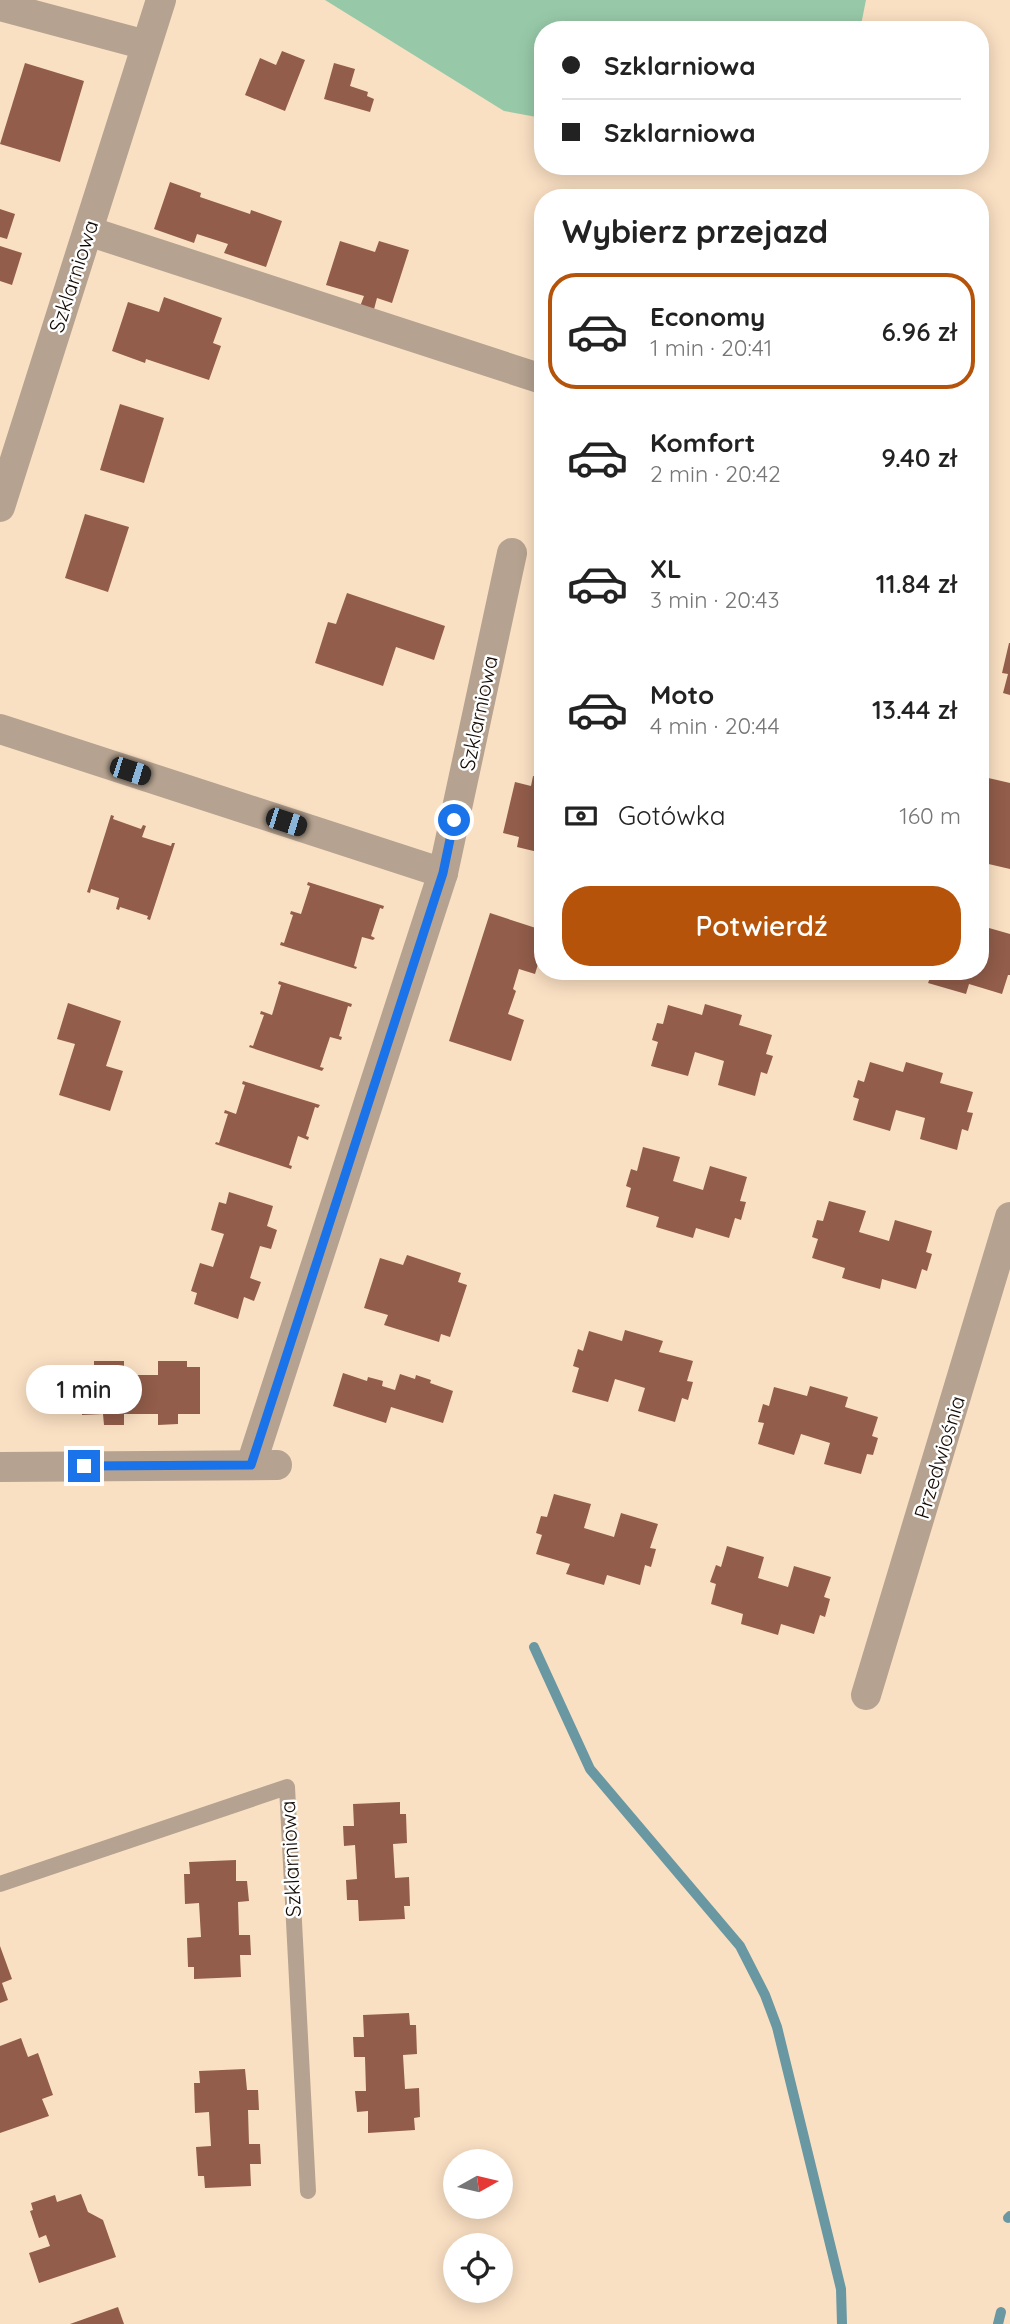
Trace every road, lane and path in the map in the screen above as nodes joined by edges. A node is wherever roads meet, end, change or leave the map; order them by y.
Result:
1 (161, 0) edge
2 (0, 6) edge
3 (146, 45) junction
4 (88, 231) junction
5 (534, 376) edge
6 (0, 507) edge
7 (512, 552) dead end
8 (0, 729) edge
9 (443, 873) junction
10 (1010, 1217) edge
11 (0, 1467) edge
12 (866, 1695) dead end
13 (0, 1884) edge
14 (308, 2192) dead end

1 - 3 street, Szklarniowa
2 - 3 street
3 - 4 street, Szklarniowa
4 - 5 street
4 - 6 street, Szklarniowa
7 - 9 street, Szklarniowa
8 - 9 street
9 - 11 street, Szklarniowa
10 - 12 street, Przedwiośnia
13 - 14 lane, Szklarniowa

